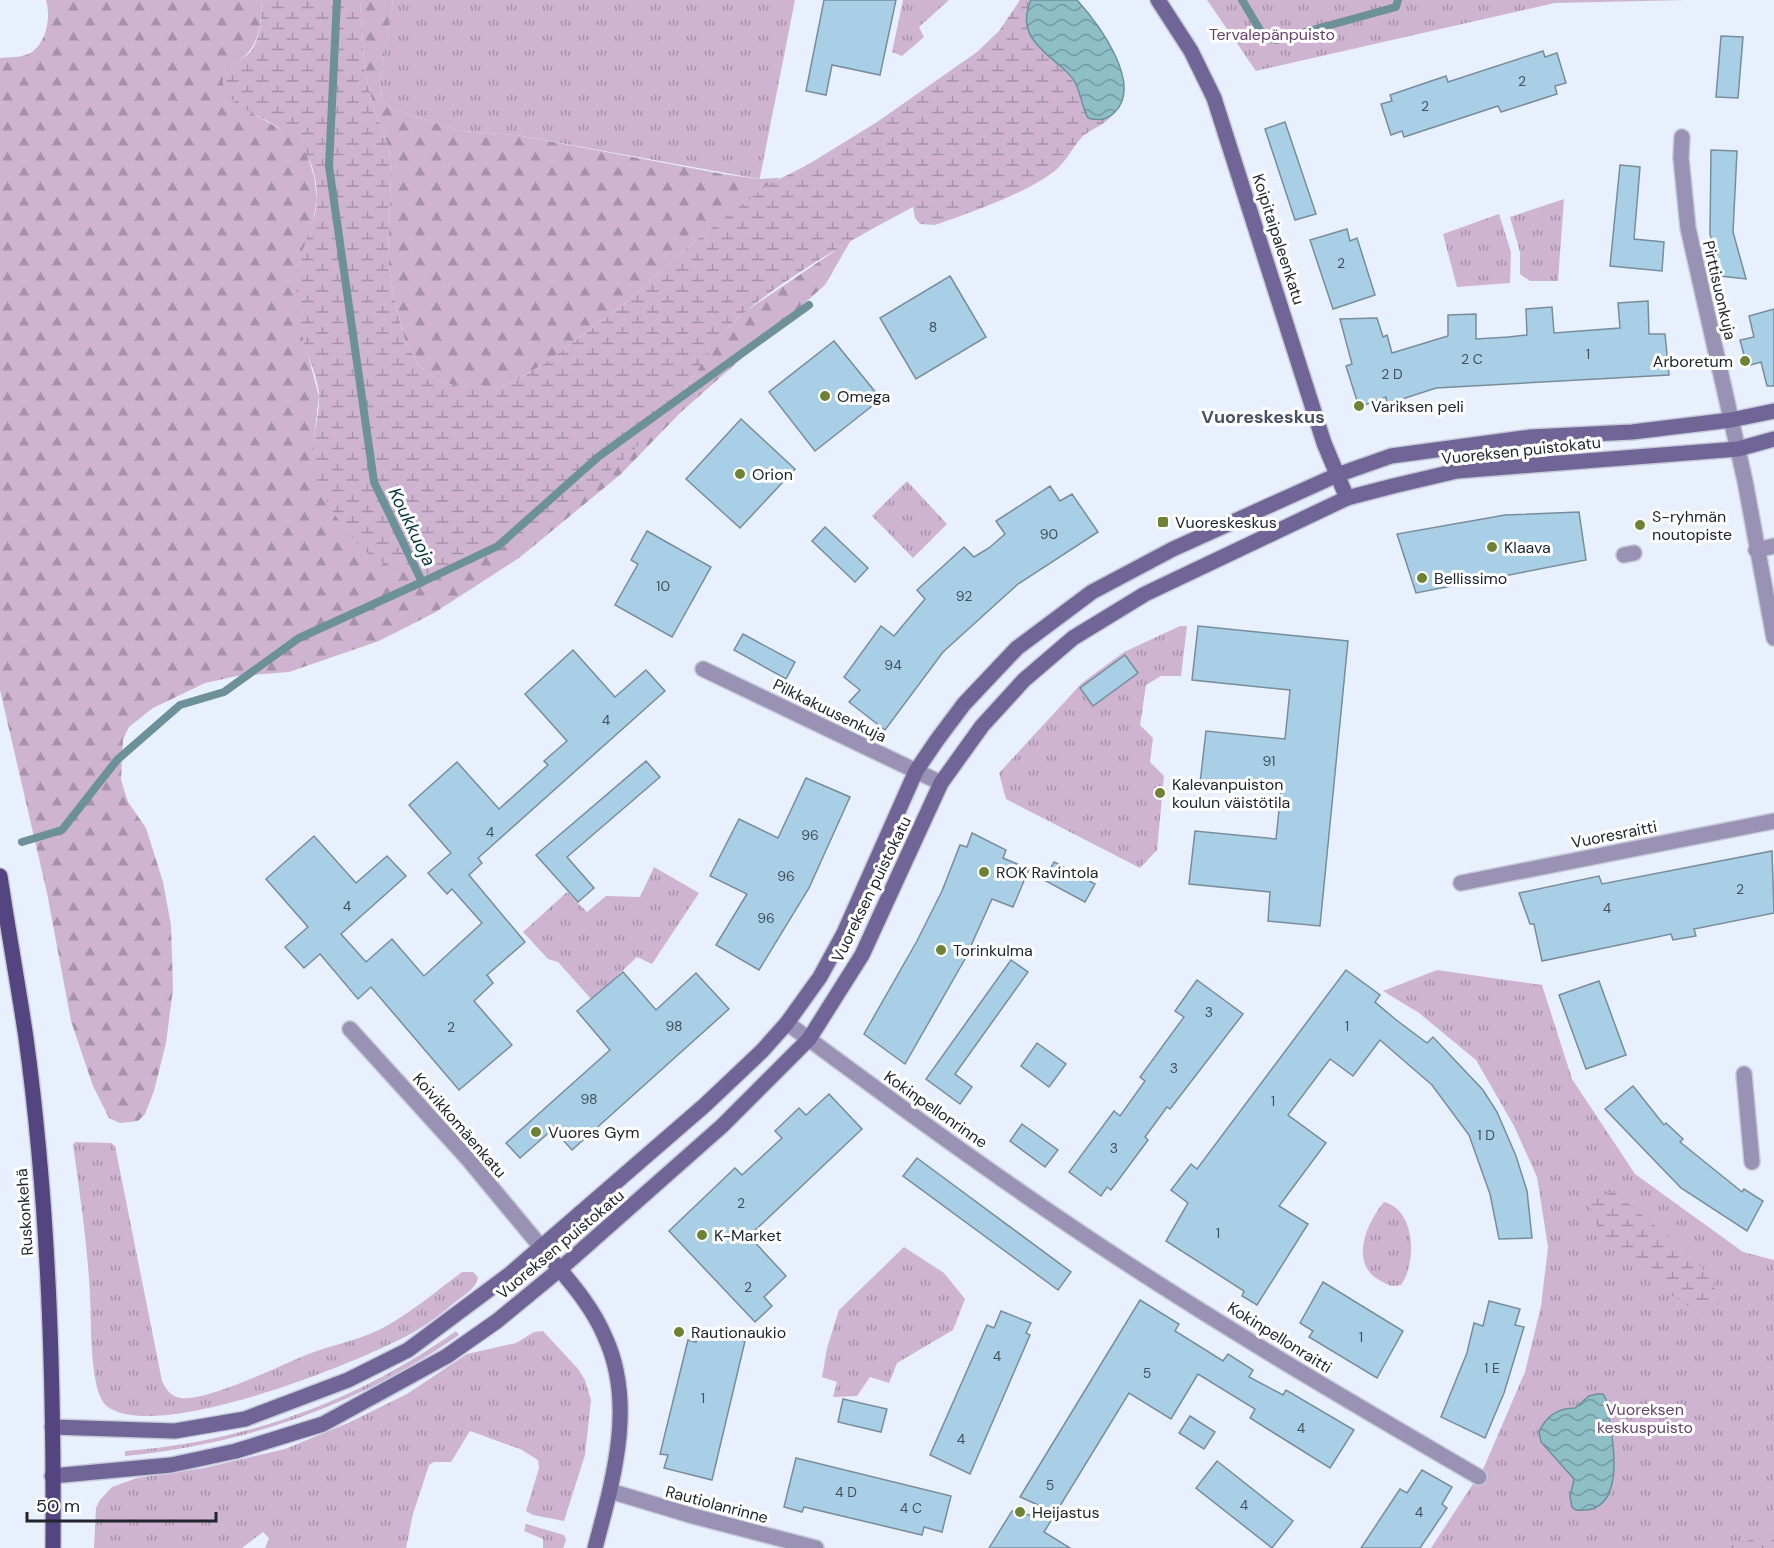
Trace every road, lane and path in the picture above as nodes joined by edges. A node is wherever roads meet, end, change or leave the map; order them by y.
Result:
1 (1158, 0) edge
2 (1682, 137) dead end
3 (1774, 411) edge
4 (1731, 420) junction
5 (1774, 439) edge
6 (1738, 449) junction
7 (1337, 475) junction
8 (1347, 498) junction
9 (1774, 546) edge
10 (1756, 550) junction
11 (1774, 638) edge
12 (704, 669) dead end
13 (916, 771) junction
14 (941, 783) junction
15 (1774, 820) edge
16 (0, 876) edge
17 (1461, 883) dead end
18 (787, 1023) junction
19 (350, 1029) dead end
20 (809, 1039) junction
21 (1744, 1074) dead end
22 (1752, 1162) dead end
23 (1066, 1223) joint
24 (541, 1247) junction
25 (559, 1270) junction
26 (52, 1427) junction
27 (52, 1476) junction
28 (1479, 1477) dead end
29 (609, 1491) junction
30 (53, 1548) edge
31 (595, 1548) edge
32 (816, 1548) edge

1 - 7 main road, Koipitaipaleenkatu
2 - 4 street, Pirttisuonkuja
3 - 4 main road, Vuoreksen puistokatu
4 - 6 street, Pirttisuonkuja
4 - 7 main road, Vuoreksen puistokatu
5 - 6 main road, Vuoreksen puistokatu
6 - 8 main road, Vuoreksen puistokatu
6 - 10 street, Pirttisuonkuja
7 - 8 main road, Koipitaipaleenkatu
7 - 13 main road, Vuoreksen puistokatu
8 - 14 main road, Vuoreksen puistokatu
9 - 10 street
10 - 11 street, Pirttisuonkuja
12 - 13 street, Pilkkakuusenkuja
13 - 14 street, Pilkkakuusenkuja
13 - 18 main road, Vuoreksen puistokatu
14 - 20 main road, Vuoreksen puistokatu
15 - 17 street, Vuoresraitti
16 - 26 main road, Ruskonkehä
18 - 20 street, Kokinpellonrinne
18 - 24 main road, Vuoreksen puistokatu
19 - 24 street, Koivikkomäenkatu
20 - 23 street, Kokinpellonrinne
20 - 25 main road, Vuoreksen puistokatu
21 - 22 street
23 - 28 street, Kokinpellonraitti
24 - 25 main road
24 - 26 main road, Vuoreksen puistokatu
25 - 27 main road, Vuoreksen puistokatu
25 - 29 main road
26 - 27 main road, Ruskonkehä
27 - 30 main road, Ruskonkehä
29 - 31 main road
29 - 32 street, Rautiolanrinne

